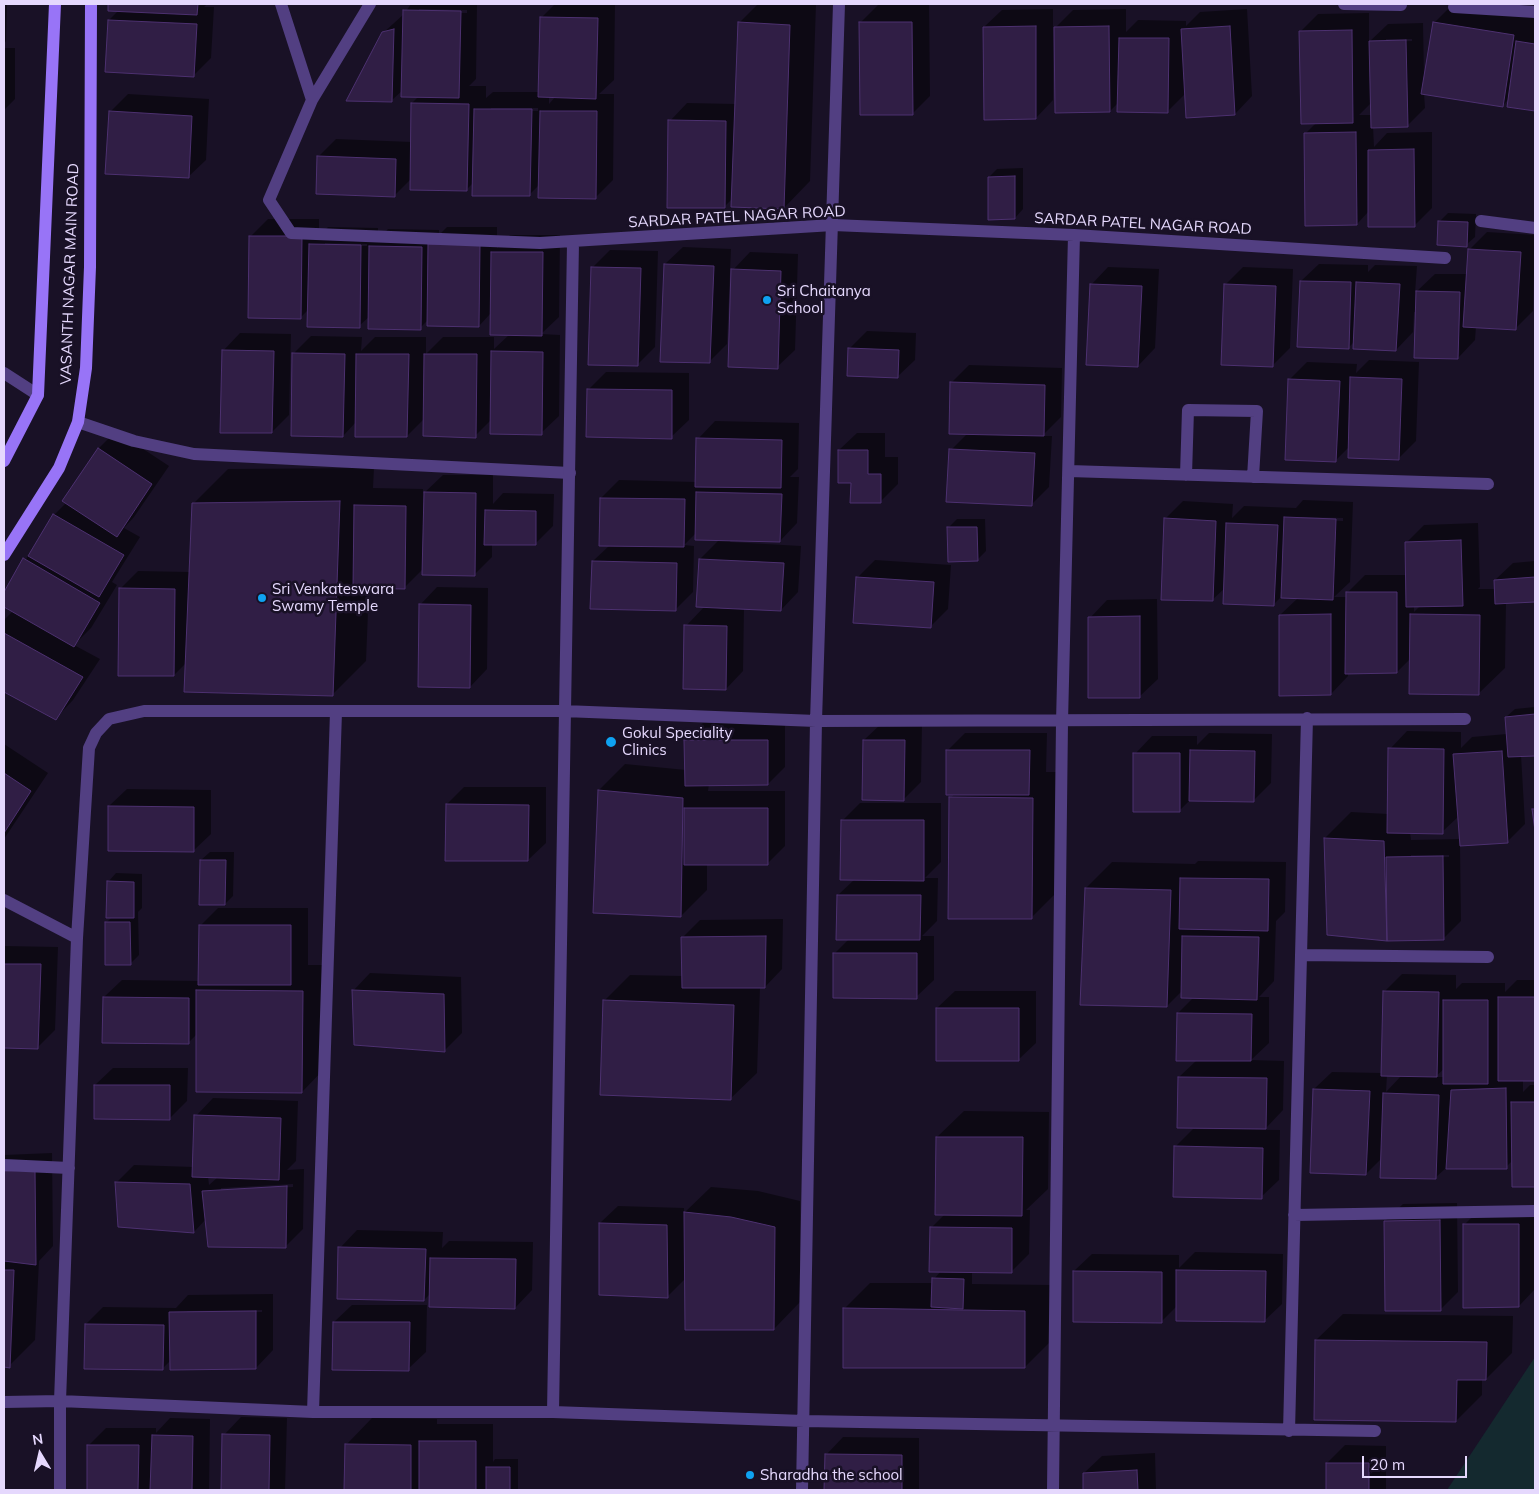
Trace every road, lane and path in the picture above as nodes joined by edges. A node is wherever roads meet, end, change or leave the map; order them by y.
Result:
1 (55, 4) edge
2 (91, 4) edge
3 (281, 4) edge
4 (370, 4) edge
5 (839, 4) edge
6 (1344, 4) edge
7 (1401, 5) dead end
8 (1454, 7) dead end
9 (1535, 12) edge
10 (312, 100) junction
11 (1482, 222) dead end
12 (834, 225) junction
13 (1535, 228) edge
14 (1074, 235) junction
15 (573, 243) junction
16 (1445, 258) dead end
17 (4, 373) edge
18 (38, 395) junction
19 (78, 422) junction
20 (4, 461) edge
21 (1069, 471) junction
22 (570, 473) junction
23 (1186, 475) junction
24 (1253, 477) junction
25 (1488, 484) dead end
26 (4, 555) edge
27 (564, 711) junction
28 (336, 712) junction
29 (1307, 718) junction
30 (1465, 719) dead end
31 (816, 721) junction
32 (1062, 722) junction
33 (4, 900) edge
34 (77, 938) junction
35 (1301, 955) junction
36 (1488, 957) dead end
37 (4, 1165) edge
38 (69, 1168) junction
39 (1535, 1211) edge
40 (1294, 1215) junction
41 (60, 1401) junction
42 (4, 1402) edge
43 (313, 1412) junction
44 (553, 1412) junction
45 (804, 1421) junction
46 (1054, 1425) junction
47 (1289, 1431) junction
48 (1375, 1431) dead end
49 (60, 1490) edge
50 (802, 1490) edge
51 (1053, 1490) edge

1 - 18 street, VASANTH NAGAR MAIN ROAD
2 - 19 street, VASANTH NAGAR MAIN ROAD
3 - 10 street
4 - 10 street, SARDAR PATEL NAGAR ROAD
5 - 12 street
6 - 7 street
8 - 9 street
10 - 15 street, SARDAR PATEL NAGAR ROAD
11 - 13 street
12 - 14 street, SARDAR PATEL NAGAR ROAD
12 - 15 street, SARDAR PATEL NAGAR ROAD
12 - 31 street
14 - 16 street, SARDAR PATEL NAGAR ROAD
14 - 21 street
15 - 22 street
17 - 18 street
18 - 20 street, VASANTH NAGAR MAIN ROAD
19 - 22 street
19 - 26 street, VASANTH NAGAR MAIN ROAD
21 - 23 street
21 - 32 street
22 - 27 street
23 - 24 street
23 - 24 street
24 - 25 street
27 - 28 street
27 - 31 street
27 - 44 street
28 - 34 street
28 - 43 street
29 - 30 street
29 - 32 street
29 - 35 street
31 - 32 street
31 - 45 street
32 - 46 street
33 - 34 street
34 - 38 street
35 - 36 street
35 - 40 street
37 - 38 street
38 - 41 street
39 - 40 street
40 - 47 street
41 - 42 street
41 - 43 street
41 - 49 street
43 - 44 street
44 - 45 street
45 - 46 street
45 - 50 street
46 - 47 street
46 - 51 street
47 - 48 street

